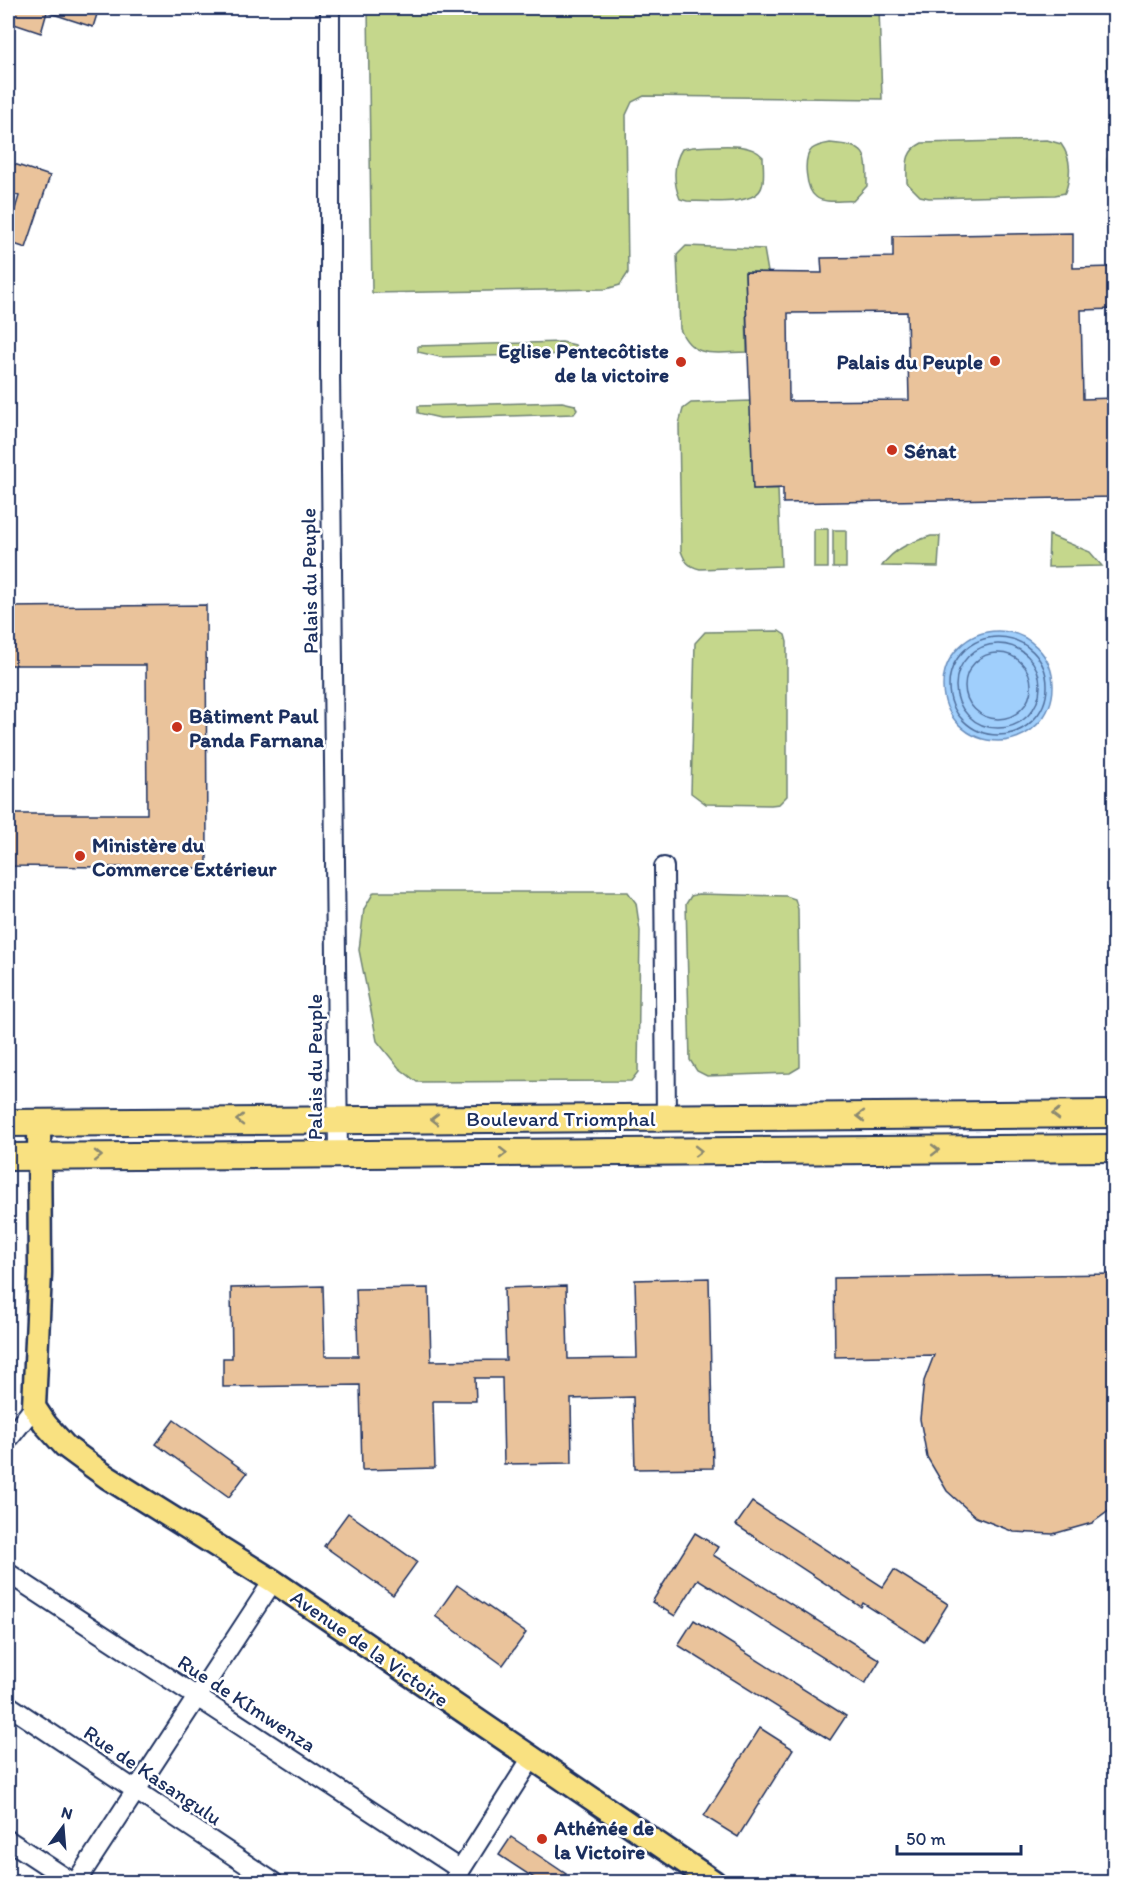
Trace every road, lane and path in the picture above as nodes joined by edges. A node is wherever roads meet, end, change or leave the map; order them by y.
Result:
1 (330, 8) edge
2 (664, 867) dead end
3 (1114, 1114) edge
4 (666, 1118) junction
5 (336, 1119) junction
6 (8, 1123) edge
7 (39, 1123) junction
8 (1114, 1148) edge
9 (338, 1154) junction
10 (8, 1157) edge
11 (40, 1157) junction
12 (34, 1407) junction
13 (8, 1440) edge
14 (8, 1573) edge
15 (273, 1581) junction
16 (198, 1697) junction
17 (8, 1705) edge
18 (531, 1759) junction
19 (136, 1791) junction
20 (8, 1840) edge
21 (457, 1876) edge
22 (74, 1882) edge
23 (273, 1882) edge
24 (714, 1882) edge

1 - 5 street, Palais du Peuple
2 - 4 street
3 -> 4 highway, Boulevard Triomphal
4 -> 5 highway, Boulevard Triomphal
5 -> 7 highway, Boulevard Triomphal
5 - 9 street, Palais du Peuple
6 - 7 highway, Boulevard Triomphal
7 - 11 main road
9 -> 8 highway, Boulevard Triomphal
11 -> 9 highway, Boulevard Triomphal
10 - 11 highway, Boulevard Triomphal
11 - 12 main road
12 - 13 street
12 - 15 main road, Avenue de la Victoire
14 - 16 street, Rue de KImwenza
15 - 16 street
15 - 18 main road, Avenue de la Victoire
16 - 19 street
16 - 21 street, Rue de KImwenza
17 - 19 street, Rue de Kasangulu
18 - 21 street
18 - 24 main road, Avenue de la Victoire
19 - 22 street
19 - 23 street, Rue de Kasangulu
20 - 22 street

